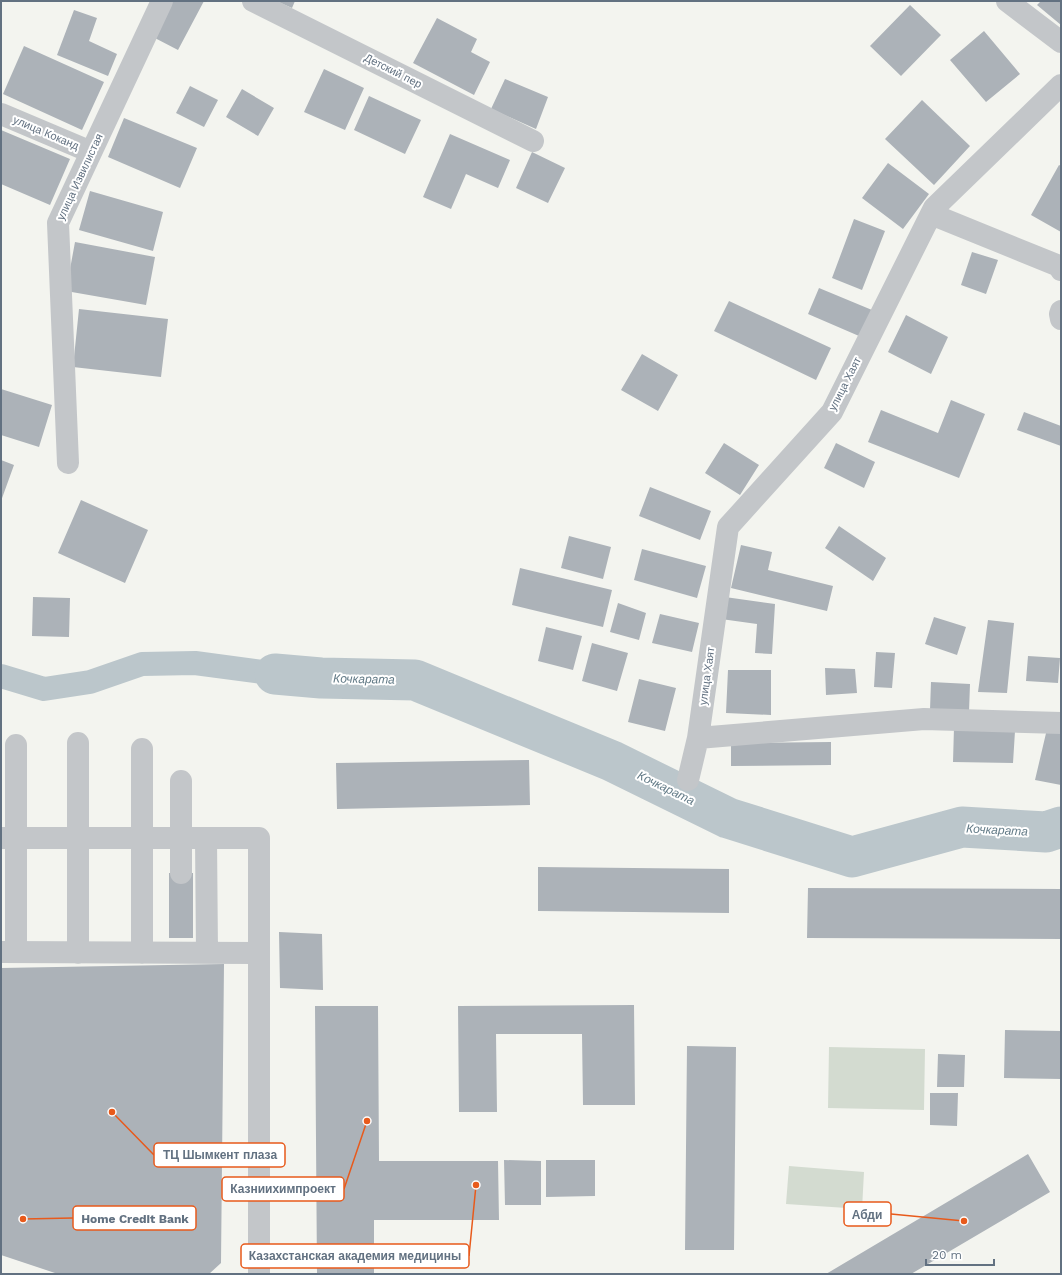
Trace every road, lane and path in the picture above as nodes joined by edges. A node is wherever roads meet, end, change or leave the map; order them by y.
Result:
1 (162, 1) edge
2 (253, 1) edge
3 (1007, 1) edge
4 (1061, 42) edge
5 (1057, 94) edge
6 (1, 114) edge
7 (533, 142) dead end
8 (90, 152) junction
9 (931, 214) junction
10 (1061, 270) edge
11 (1061, 311) edge
12 (1061, 319) edge
13 (68, 463) dead end
14 (1061, 723) edge
15 (698, 738) junction
16 (78, 743) dead end
17 (16, 745) dead end
18 (142, 749) dead end
19 (688, 780) dead end
20 (181, 781) dead end
21 (9, 838) edge
22 (78, 838) junction
23 (142, 838) junction
24 (181, 838) junction
25 (206, 838) junction
26 (181, 873) dead end
27 (9, 952) edge
28 (78, 952) junction
29 (142, 953) junction
30 (206, 953) junction
31 (259, 953) junction
32 (259, 1274) edge

1 - 8 street, улица Извилистая
2 - 7 street, Детский пер
3 - 4 street
5 - 9 street, улица Хаят
6 - 8 street, улица Коканд
8 - 13 street, улица Извилистая
9 - 10 street
9 - 15 street, улица Хаят
11 - 12 street
14 - 15 street
15 - 19 street, улица Хаят
16 - 22 street
17 - 21 street
18 - 23 street
20 - 24 street
21 - 22 street
21 - 27 street
22 - 23 street
22 - 28 street
23 - 24 street
23 - 29 street
24 - 25 street
24 - 26 street
25 - 30 street
25 - 31 street
27 - 28 street
28 - 29 street
29 - 30 street
30 - 31 street
31 - 32 street

